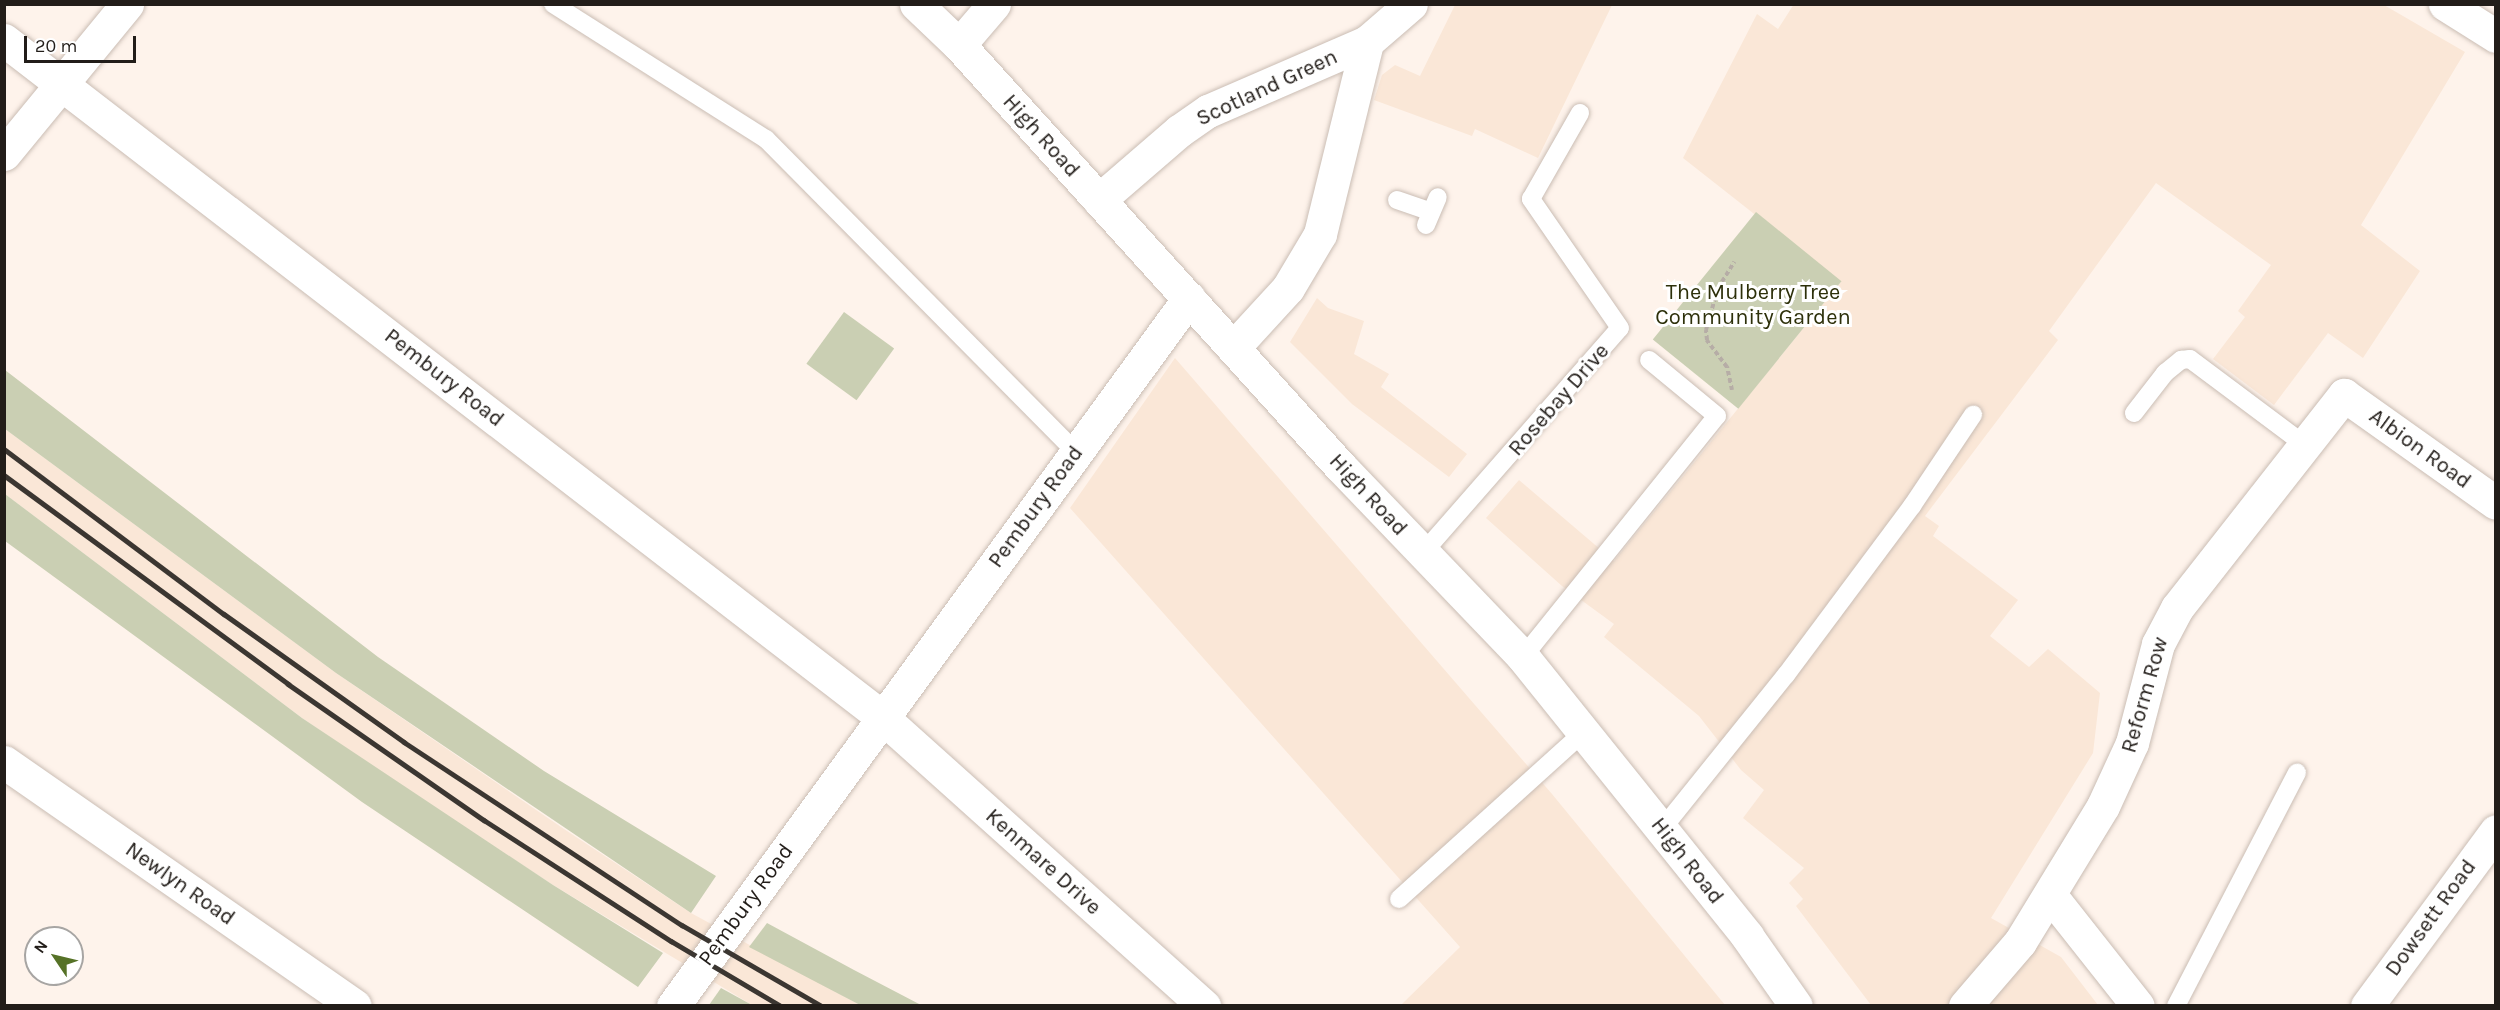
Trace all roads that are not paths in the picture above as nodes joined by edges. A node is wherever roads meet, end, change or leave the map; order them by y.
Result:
1 (127, 4) edge
2 (554, 4) edge
3 (916, 4) edge
4 (994, 4) edge
5 (1411, 4) edge
6 (2445, 4) edge
7 (2496, 36) edge
8 (4, 40) edge
9 (1367, 42) junction
10 (959, 45) junction
11 (63, 82) junction
12 (1580, 113) dead end
13 (4, 154) edge
14 (1099, 200) junction
15 (1397, 200) dead end
16 (1432, 211) dead end
17 (1190, 298) junction
18 (1233, 348) junction
19 (1649, 360) dead end
20 (2344, 395) joint
21 (2134, 413) dead end
22 (1973, 415) dead end
23 (2305, 445) junction
24 (1076, 452) junction
25 (2496, 503) edge
26 (1422, 554) junction
27 (1523, 657) junction
28 (882, 717) junction
29 (1584, 732) junction
30 (4, 762) edge
31 (2297, 773) dead end
32 (1662, 829) junction
33 (2496, 831) edge
34 (2051, 896) junction
35 (1399, 899) dead end
36 (356, 1005) edge
37 (674, 1005) edge
38 (1204, 1005) edge
39 (1796, 1005) edge
40 (1965, 1005) edge
41 (2138, 1005) edge
42 (2176, 1005) edge
43 (2367, 1005) edge

1 - 11 street
2 - 24 lane
3 - 10 street, High Road
4 - 10 street
5 - 9 street, Scotland Green
6 - 7 street
8 - 11 street, Pembury Road
9 - 14 street, Scotland Green
9 - 18 street
10 - 14 street, High Road
11 - 13 street
11 - 28 street, Pembury Road
12 - 26 lane, Rosebay Drive
14 - 17 street, High Road
15 - 16 lane
17 - 18 street, High Road
17 - 24 street, Pembury Road
18 - 26 street, High Road
19 - 27 lane
20 - 23 street, Reform Row
20 - 25 street, Albion Road
21 - 23 lane
22 - 32 lane
23 - 34 street, Reform Row
24 - 28 street, Pembury Road
26 - 27 street, High Road
27 - 29 street, High Road
28 - 37 street, Pembury Road
28 - 38 street, Kenmare Drive
29 - 32 street, High Road
29 - 35 lane
30 - 36 street, Newlyn Road
31 - 42 lane
32 - 39 street, High Road
33 - 43 street, Dowsett Road
34 - 40 street, Reform Row
34 - 41 street

